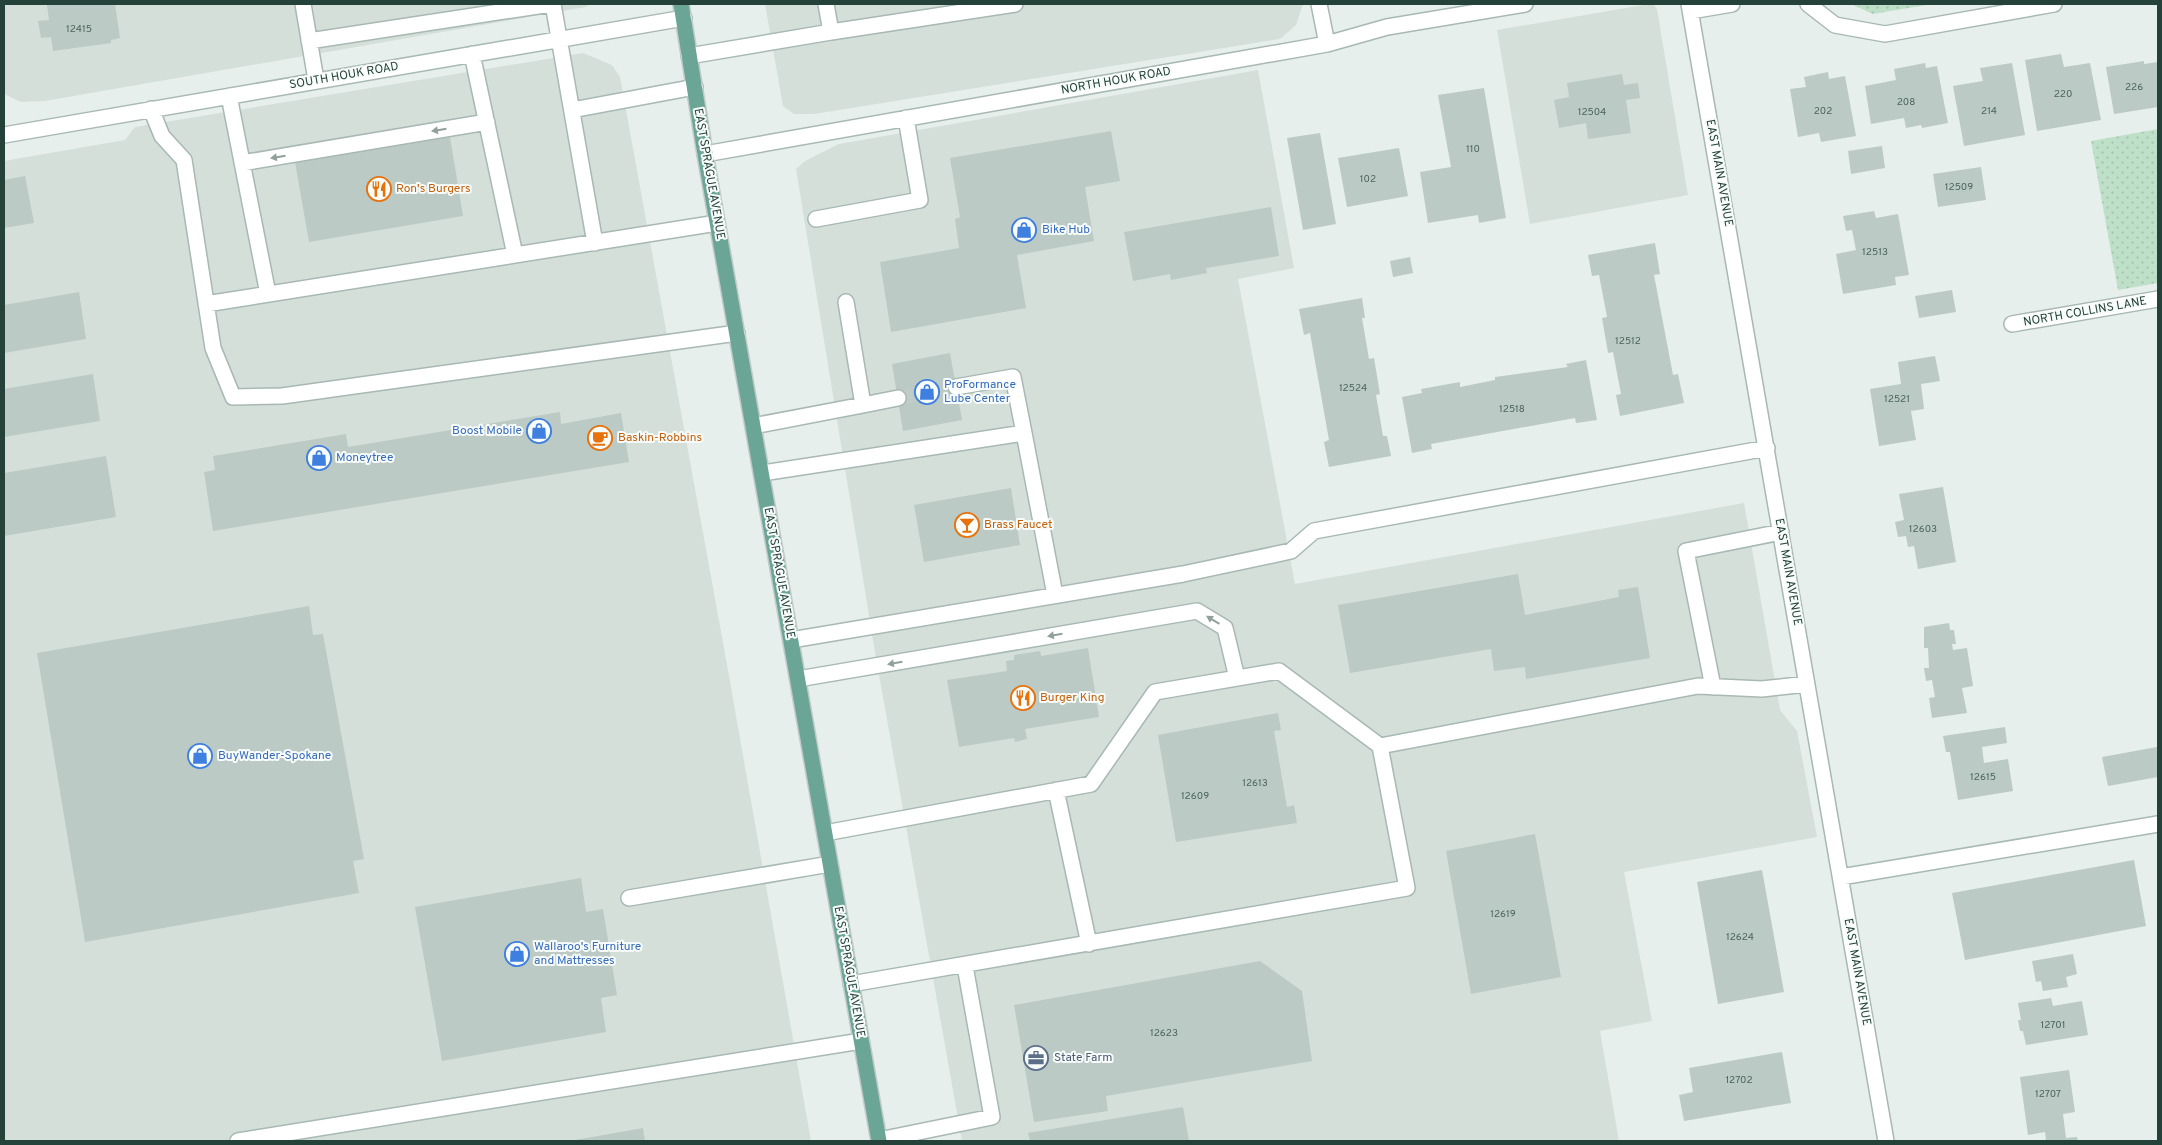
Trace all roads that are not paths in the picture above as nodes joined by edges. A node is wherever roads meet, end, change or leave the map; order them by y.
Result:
1 (303, 4) edge
2 (552, 4) edge
3 (826, 4) edge
4 (1015, 4) edge
5 (1320, 4) edge
6 (1525, 4) edge
7 (1732, 4) edge
8 (1808, 4) edge
9 (2054, 4) edge
10 (1690, 7) edge
11 (682, 11) edge
12 (832, 32) junction
13 (559, 39) junction
14 (309, 41) junction
15 (1327, 44) junction
16 (472, 54) junction
17 (689, 56) junction
18 (316, 80) junction
19 (695, 87) junction
20 (229, 96) junction
21 (151, 110) junction
22 (572, 110) junction
23 (906, 118) junction
24 (487, 122) junction
25 (4, 135) edge
26 (705, 154) junction
27 (242, 163) junction
28 (816, 219) dead end
29 (718, 223) junction
30 (595, 242) junction
31 (515, 256) junction
32 (268, 294) junction
33 (2158, 300) edge
34 (846, 302) dead end
35 (206, 304) junction
36 (2012, 324) dead end
37 (737, 333) junction
38 (956, 387) tunnel mouth
39 (898, 398) tunnel mouth
40 (863, 405) junction
41 (753, 426) junction
42 (1024, 433) junction
43 (1767, 448) junction
44 (762, 473) junction
45 (1781, 532) junction
46 (1055, 595) junction
47 (791, 640) junction
48 (1237, 678) junction
49 (798, 679) junction
50 (1807, 684) junction
51 (1713, 687) junction
52 (1380, 746) junction
53 (1056, 790) junction
54 (2158, 824) edge
55 (825, 833) junction
56 (830, 864) junction
57 (1841, 877) junction
58 (629, 898) dead end
59 (1089, 944) junction
60 (965, 966) junction
61 (851, 984) junction
62 (861, 1041) junction
63 (238, 1141) edge
64 (879, 1141) edge
65 (1886, 1141) edge

1 - 14 street
2 - 13 street
2 - 14 street
3 - 12 street
4 - 12 street
5 - 15 street
6 - 15 street, NORTH HOUK ROAD
7 - 10 street
8 - 9 street
10 - 43 street, EAST MAIN AVENUE
11 - 13 street, SOUTH HOUK ROAD
11 - 17 main road, EAST SPRAGUE AVENUE
12 - 17 street
13 - 16 street, SOUTH HOUK ROAD
13 - 22 street
14 - 18 street
15 - 23 street, NORTH HOUK ROAD
16 - 18 street, SOUTH HOUK ROAD
16 - 24 street
17 - 19 main road, EAST SPRAGUE AVENUE
18 - 20 street, SOUTH HOUK ROAD
19 - 22 street
19 - 26 main road, EAST SPRAGUE AVENUE
20 - 21 street, SOUTH HOUK ROAD
20 - 27 street
21 - 25 street, SOUTH HOUK ROAD
21 - 35 street
22 - 30 street
23 - 26 street, NORTH HOUK ROAD
23 - 28 street
24 -> 27 street
24 - 31 street
26 - 29 main road, EAST SPRAGUE AVENUE
27 - 32 street
29 - 30 street
29 - 37 main road, EAST SPRAGUE AVENUE
30 - 31 street
31 - 32 street
32 - 35 street
33 - 36 street, NORTH COLLINS LANE
34 - 40 street
35 - 37 street
37 - 41 main road, EAST SPRAGUE AVENUE
38 - 42 street
39 - 40 street
40 - 41 street
41 - 44 main road, EAST SPRAGUE AVENUE
42 - 44 street
42 - 46 street
43 - 45 street, EAST MAIN AVENUE
43 - 46 street
44 - 47 main road, EAST SPRAGUE AVENUE
45 - 50 street, EAST MAIN AVENUE
45 - 51 street
46 - 47 street
47 - 49 main road, EAST SPRAGUE AVENUE
48 -> 49 street
48 - 52 street
48 - 53 street
49 - 55 main road, EAST SPRAGUE AVENUE
50 - 51 street
50 - 57 street, EAST MAIN AVENUE
51 - 52 street
52 - 59 street
53 - 55 street
53 - 59 street
54 - 57 street
55 - 56 main road, EAST SPRAGUE AVENUE
56 - 58 street
56 - 61 main road, EAST SPRAGUE AVENUE
57 - 65 street, EAST MAIN AVENUE
59 - 60 street
60 - 61 street
60 - 64 street
61 - 62 main road, EAST SPRAGUE AVENUE
62 - 63 street
62 - 64 main road, EAST SPRAGUE AVENUE

